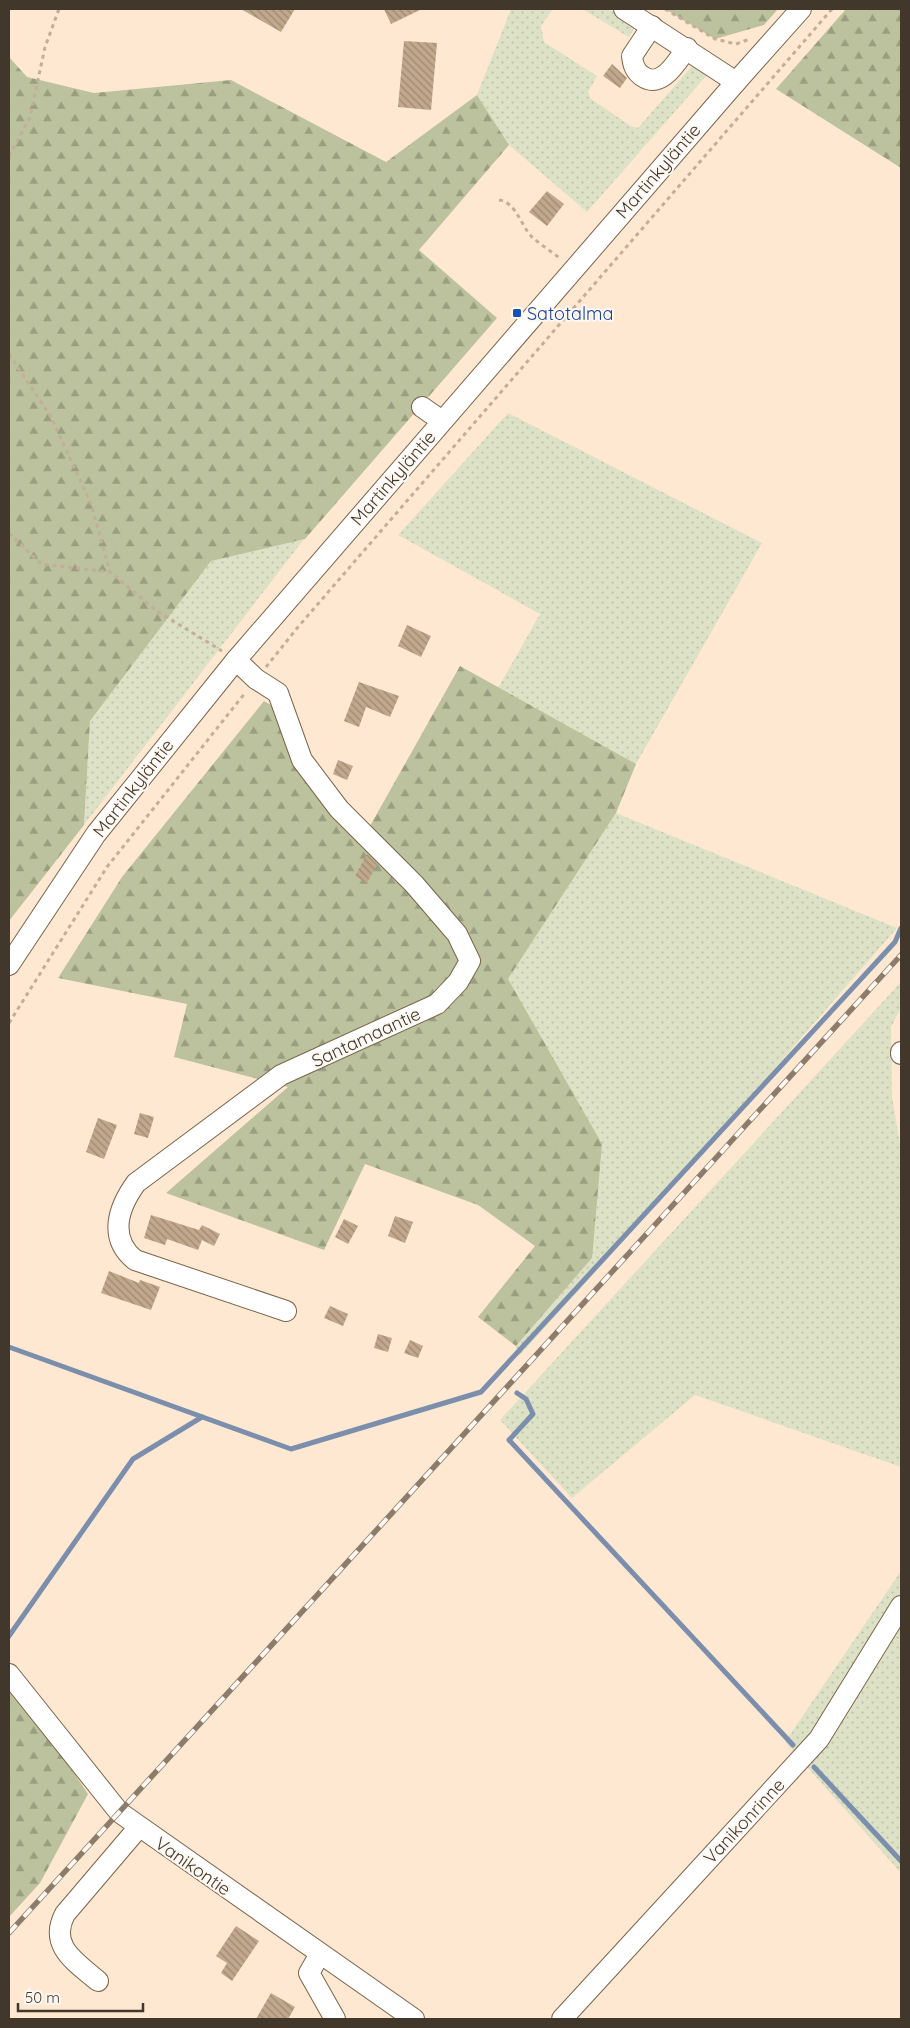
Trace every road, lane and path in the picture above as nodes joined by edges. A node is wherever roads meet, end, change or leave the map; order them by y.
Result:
1 (59, 9) edge
2 (624, 9) edge
3 (665, 9) edge
4 (801, 9) edge
5 (832, 9) edge
6 (652, 26) junction
7 (773, 42) junction
8 (687, 48) junction
9 (791, 56) junction
10 (736, 82) junction
11 (9, 156) edge
12 (499, 200) dead end
13 (574, 268) junction
14 (9, 354) edge
15 (422, 407) dead end
16 (442, 421) junction
17 (9, 533) edge
18 (110, 572) junction
19 (236, 660) junction
20 (256, 679) junction
21 (9, 965) edge
22 (9, 1023) edge
23 (286, 1311) dead end
24 (901, 1606) edge
25 (9, 1674) edge
26 (139, 1827) junction
27 (320, 1954) junction
28 (98, 1981) dead end
29 (336, 2019) edge
30 (414, 2019) edge
31 (562, 2019) edge

1 - 11 path
2 - 6 street
3 - 7 path
4 - 7 street, Martinkyläntie
5 - 9 path
6 - 8 street
6 - 8 street
7 - 9 path
7 - 10 street, Martinkyläntie
8 - 10 street
9 - 20 path
10 - 13 street, Martinkyläntie
12 - 13 path
13 - 16 street, Martinkyläntie
14 - 18 path
15 - 16 street
16 - 19 street, Martinkyläntie
17 - 18 path
18 - 19 path
19 - 20 street, Santamaantie
19 - 21 street, Martinkyläntie
20 - 22 path
20 - 23 street, Santamaantie
24 - 31 street, Vanikonrinne
25 - 26 street, Vanikontie
26 - 27 street, Vanikontie
26 - 28 street
27 - 29 street
27 - 30 street, Vanikontie

